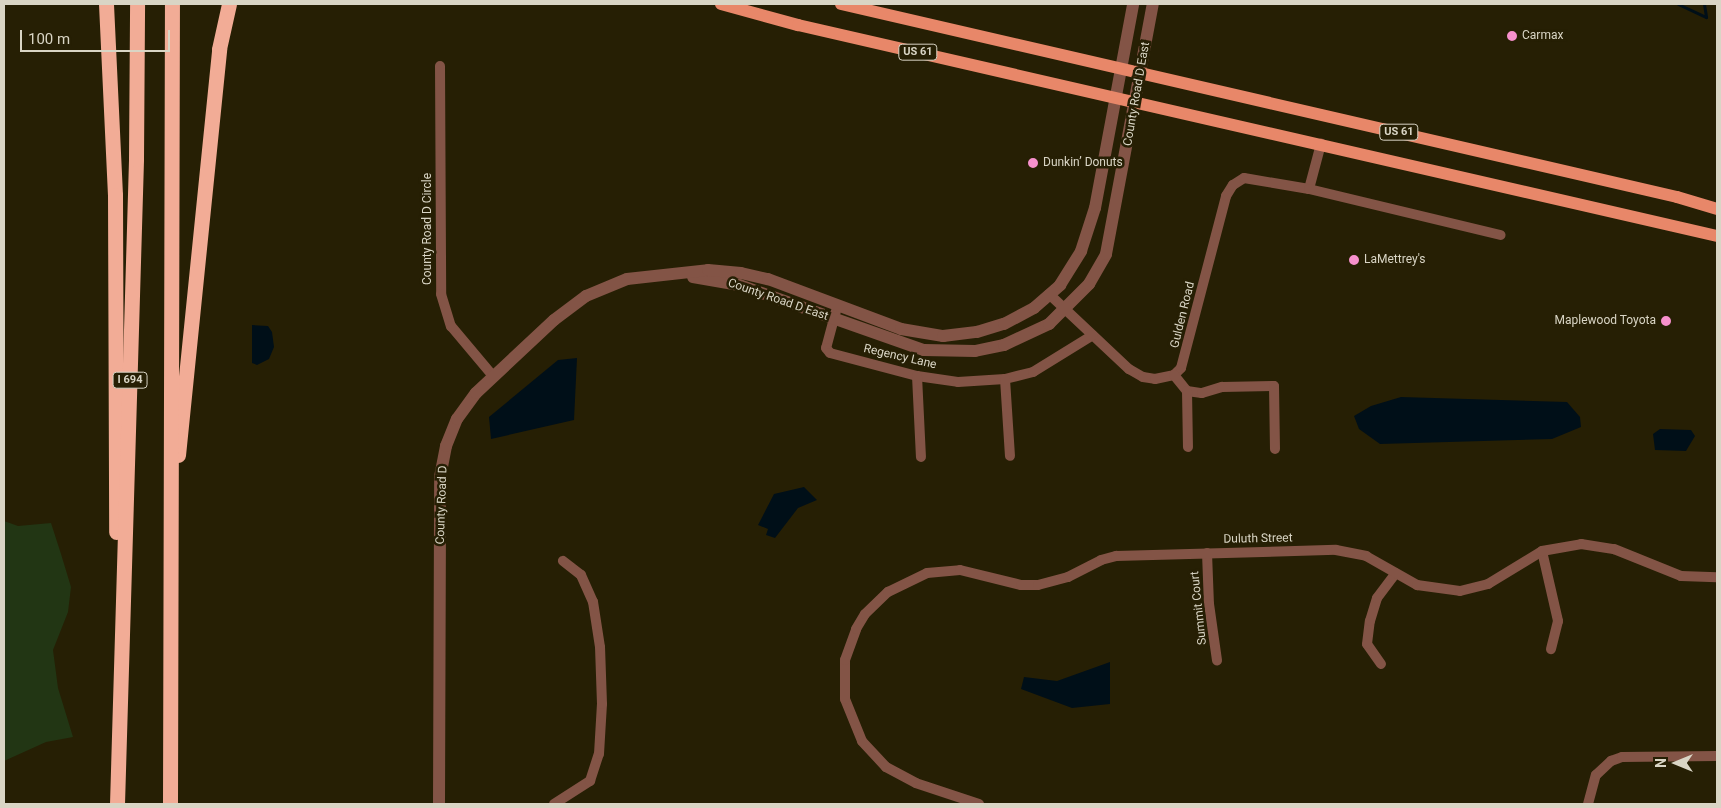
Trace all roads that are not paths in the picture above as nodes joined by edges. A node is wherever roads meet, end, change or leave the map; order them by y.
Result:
1 (106, 4) edge
2 (137, 4) edge
3 (172, 4) edge
4 (229, 4) edge
5 (721, 4) edge
6 (842, 4) edge
7 (1133, 4) edge
8 (1153, 4) edge
9 (440, 66) dead end
10 (1121, 67) junction
11 (1141, 72) junction
12 (1116, 97) junction
13 (1136, 102) junction
14 (1321, 144) junction
15 (1308, 189) junction
16 (1717, 209) edge
17 (1501, 235) dead end
18 (1717, 236) edge
19 (674, 275) junction
20 (1049, 294) junction
21 (837, 305) junction
22 (1064, 308) junction
23 (833, 319) junction
24 (1093, 335) junction
25 (1174, 375) junction
26 (493, 376) junction
27 (917, 376) junction
28 (1005, 379) junction
29 (1188, 391) junction
30 (1188, 447) dead end
31 (1275, 449) dead end
32 (921, 456) dead end
33 (1010, 456) dead end
34 (172, 491) junction
35 (1542, 552) junction
36 (1207, 553) junction
37 (563, 561) dead end
38 (1396, 573) junction
39 (1717, 577) edge
40 (1551, 649) dead end
41 (1217, 660) dead end
42 (1381, 664) dead end
43 (119, 756) junction
44 (1717, 756) edge
45 (118, 804) edge
46 (170, 804) edge
47 (439, 804) edge
48 (554, 804) edge
49 (980, 804) edge
50 (1588, 804) edge

1 - 43 highway
2 - 43 highway, I 694
3 - 34 highway
4 - 34 highway
5 - 12 main road, US 61
6 - 10 main road, US 61
7 - 10 street, County Road D East
8 - 11 street, County Road D East
9 - 26 street, County Road D Circle
10 - 11 main road, US 61
10 - 12 street, County Road D East
11 - 13 street, County Road D East
11 - 16 main road, US 61
12 - 13 main road, US 61
12 - 20 street, County Road D East
13 - 14 main road, US 61
13 - 22 street, County Road D East
14 - 15 street
14 - 18 main road, US 61
15 - 17 street, Gulden Road
15 - 25 street, Gulden Road
19 - 21 street, County Road D East
19 - 23 street, County Road D East
19 - 26 street, County Road D
20 - 21 street, County Road D East
20 - 22 street
21 - 23 street, Regency Lane
22 - 23 street, County Road D East
22 - 24 street
23 - 27 street, Regency Lane
24 - 25 street
24 - 28 street, Regency Lane
25 - 29 street
26 - 47 street, County Road D
27 - 28 street, Regency Lane
27 - 32 street
28 - 33 street
29 - 30 street
29 - 31 street
34 - 46 highway
35 - 38 street, Duluth Street
35 - 39 street, Duluth Street
35 - 40 street
36 - 38 street, Duluth Street
36 - 41 street, Summit Court
36 - 49 street, Duluth Street
37 - 48 street
38 - 42 street
43 - 45 highway, I 694
44 - 50 street

